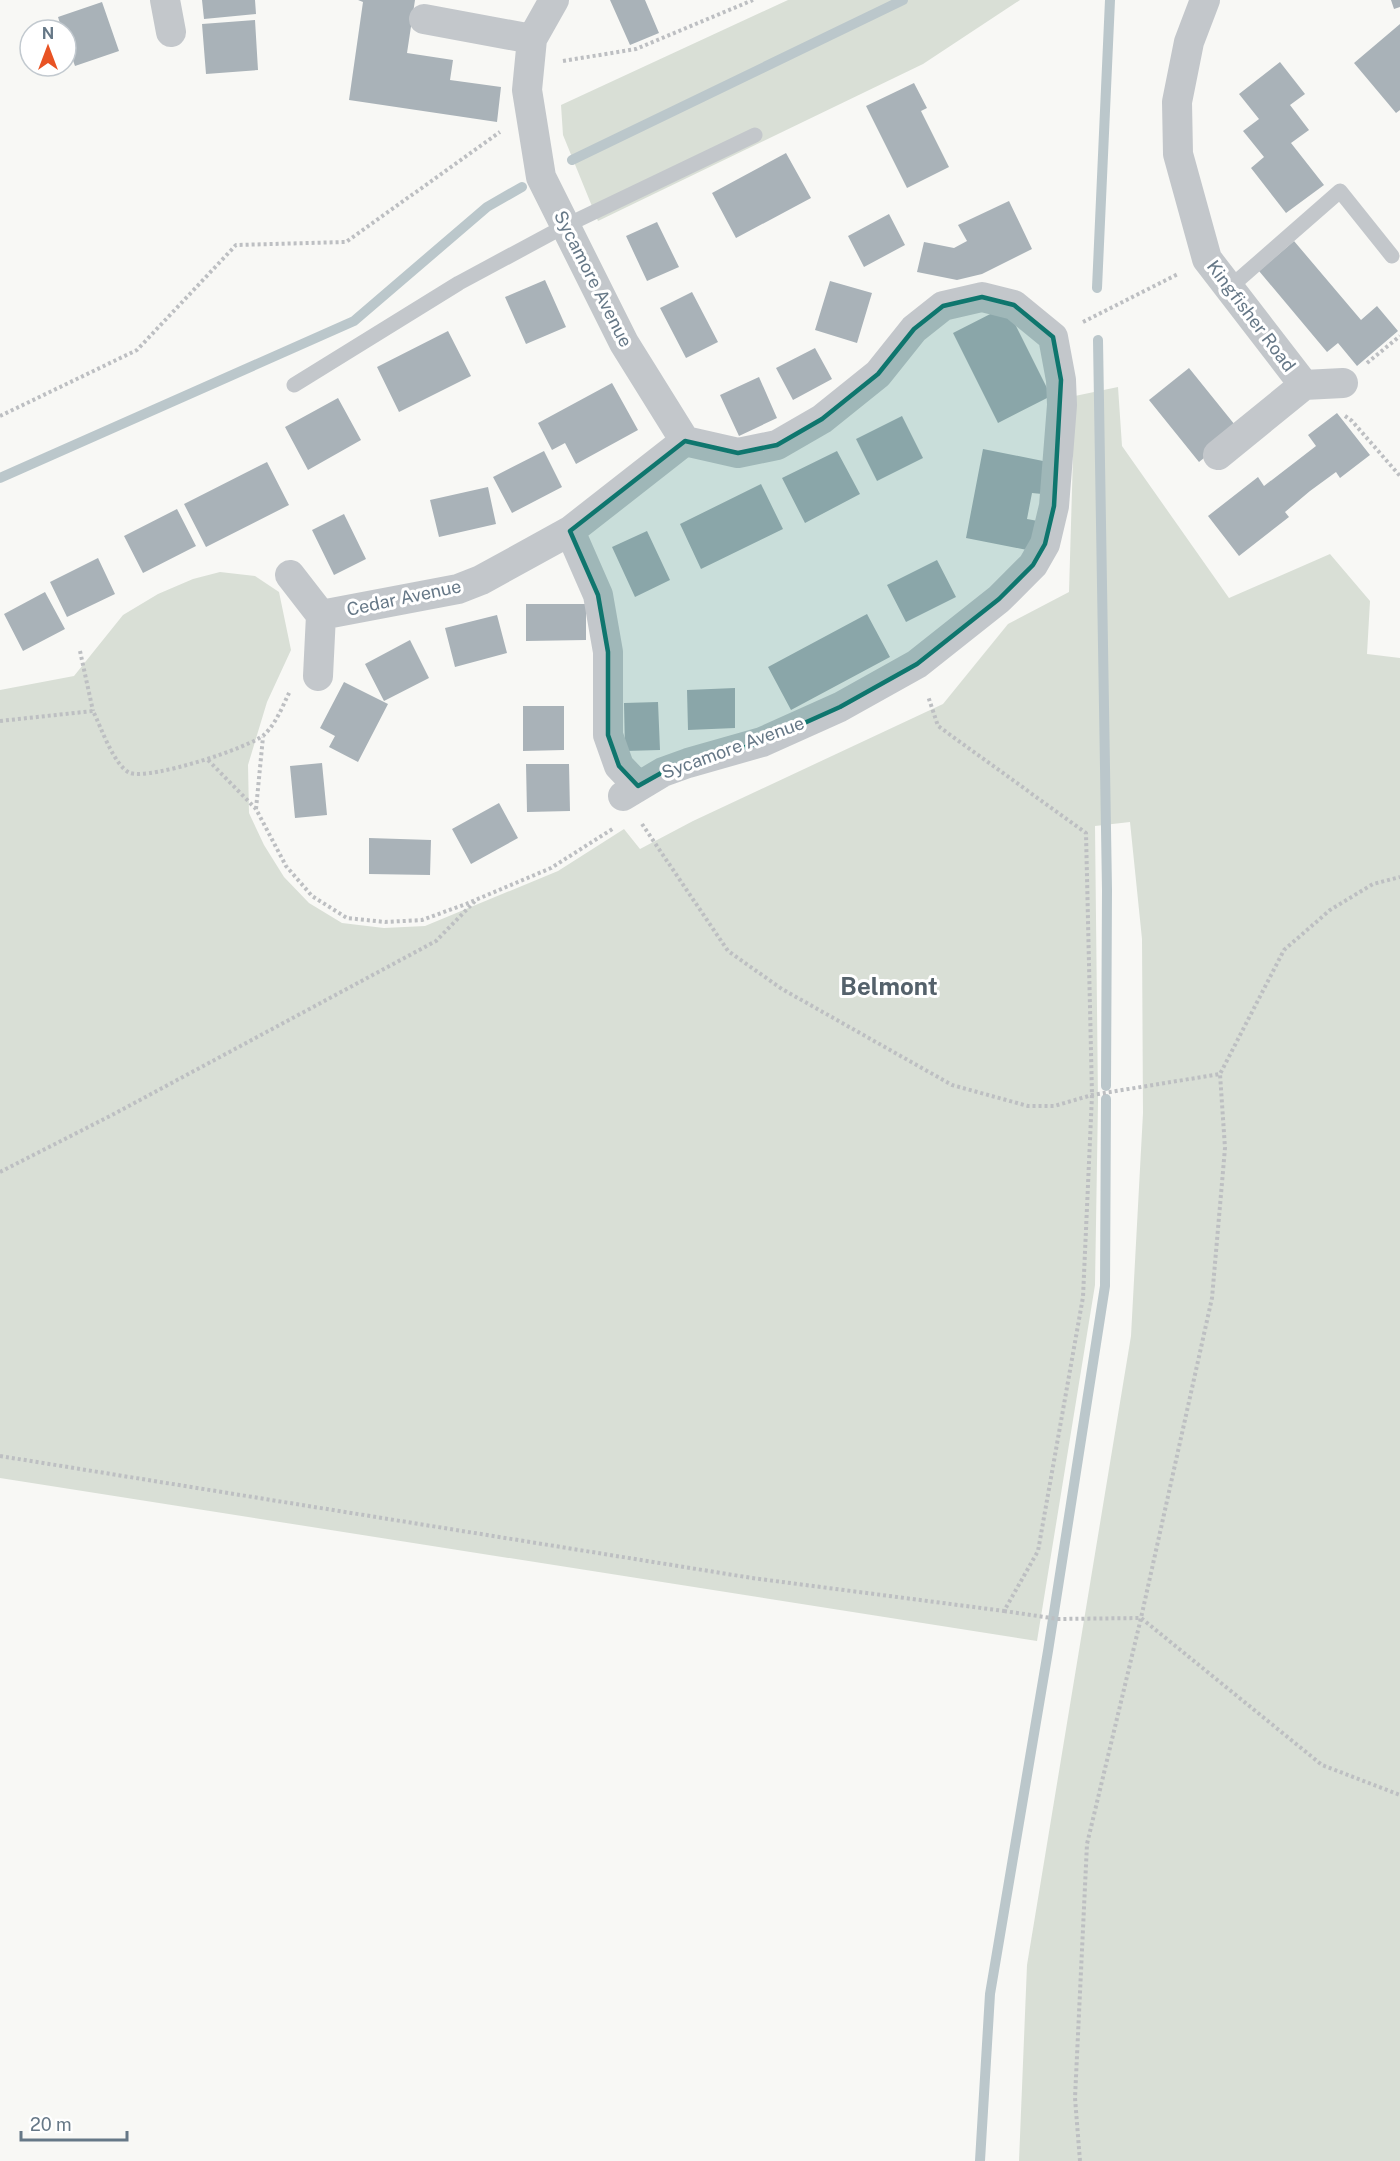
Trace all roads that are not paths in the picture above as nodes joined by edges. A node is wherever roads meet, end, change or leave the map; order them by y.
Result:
1 (165, 0) edge
2 (554, 0) edge
3 (1205, 0) edge
4 (424, 19) dead end
5 (171, 32) dead end
6 (531, 52) junction
7 (755, 135) dead end
8 (566, 226) junction
9 (1392, 256) dead end
10 (1228, 289) junction
11 (1343, 383) road end
12 (294, 385) dead end
13 (1304, 385) junction
14 (685, 441) junction
15 (1218, 455) dead end
16 (570, 531) junction
17 (290, 574) dead end
18 (321, 615) junction
19 (318, 676) road end

1 - 5 street
2 - 6 street
3 - 10 street, Kingfisher Road
4 - 6 street
6 - 8 street, Sycamore Avenue
7 - 8 lane
8 - 12 lane
8 - 14 street, Sycamore Avenue
9 - 10 lane
10 - 13 street, Kingfisher Road
11 - 13 street
13 - 15 street
14 - 16 street
14 - 16 street, Sycamore Avenue
16 - 18 street, Cedar Avenue
17 - 18 street
18 - 19 street, Cedar Avenue

